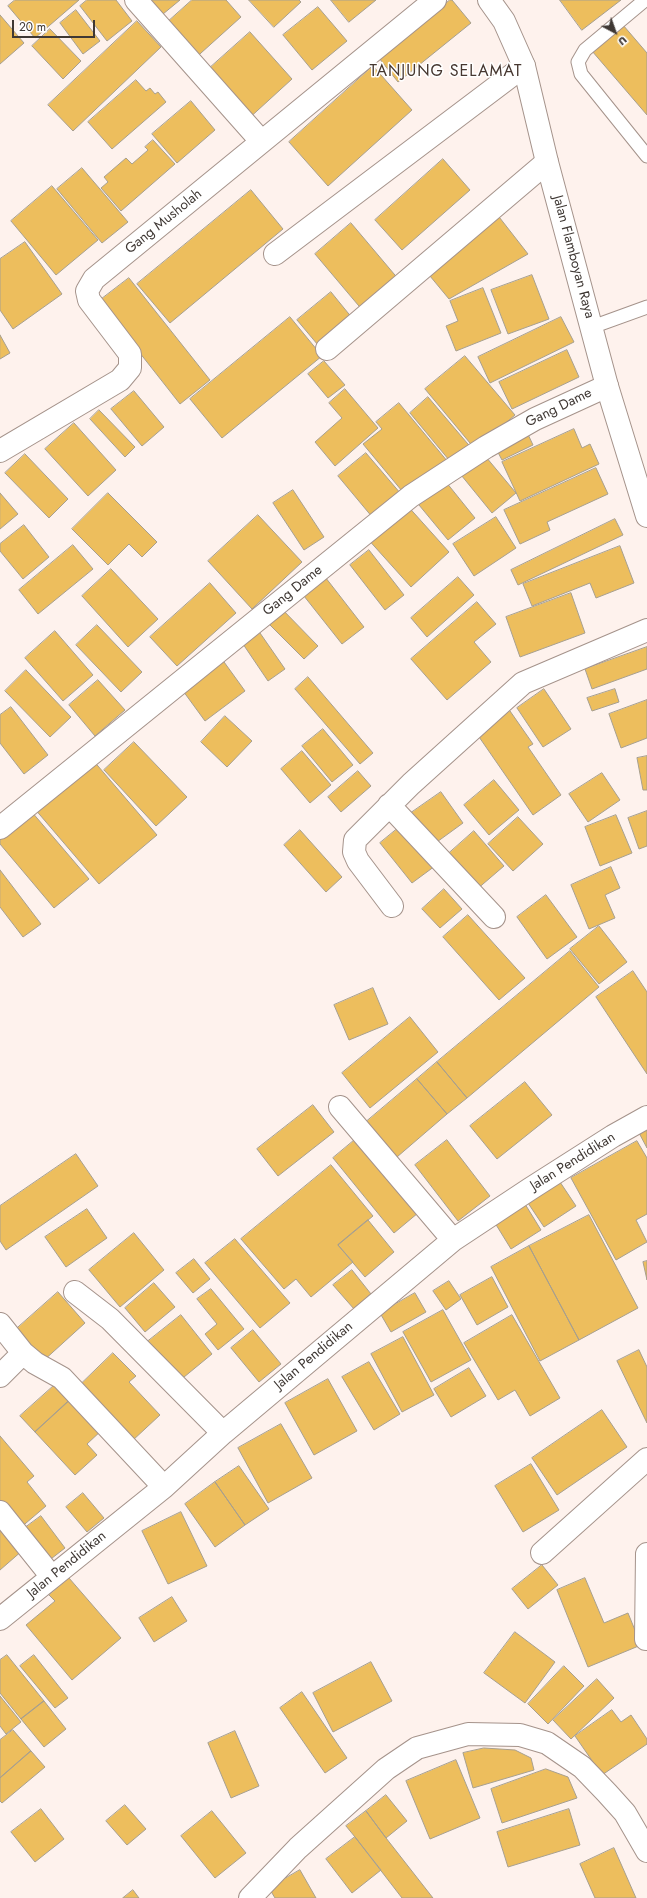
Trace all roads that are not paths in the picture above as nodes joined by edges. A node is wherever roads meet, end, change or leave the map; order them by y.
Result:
1 (136, 0) edge
2 (435, 0) edge
3 (645, 0) edge
4 (492, 1) edge
5 (524, 66) junction
6 (261, 142) junction
7 (647, 156) edge
8 (547, 162) junction
9 (275, 254) dead end
10 (647, 308) edge
11 (592, 327) junction
12 (327, 350) dead end
13 (607, 386) junction
14 (0, 451) edge
15 (647, 516) edge
16 (647, 630) edge
17 (389, 805) junction
18 (0, 828) edge
19 (392, 906) dead end
20 (494, 917) dead end
21 (340, 1107) dead end
22 (647, 1117) edge
23 (453, 1240) junction
24 (75, 1292) dead end
25 (0, 1324) edge
26 (23, 1352) junction
27 (0, 1376) edge
28 (223, 1434) junction
29 (647, 1459) edge
30 (164, 1487) junction
31 (0, 1512) edge
32 (542, 1553) dead end
33 (647, 1554) edge
34 (52, 1577) junction
35 (0, 1620) edge
36 (646, 1638) edge
37 (647, 1851) edge
38 (250, 1898) edge

1 - 6 street
2 - 6 street, Gang Musholah
3 - 7 lane
4 - 5 street, Jalan Flamboyan Raya
5 - 8 street, Jalan Flamboyan Raya
5 - 9 street
6 - 14 street, Gang Musholah
8 - 11 street, Jalan Flamboyan Raya
8 - 12 street
10 - 11 lane
11 - 13 street, Jalan Flamboyan Raya
13 - 15 street, Jalan Flamboyan Raya
13 - 18 street, Gang Dame
16 - 17 street
17 - 19 street
17 - 20 street
21 - 23 street
22 - 23 street, Jalan Pendidikan
23 - 28 street, Jalan Pendidikan
24 - 28 street
25 - 26 street
26 - 27 street
26 - 30 street
28 - 30 street, Jalan Pendidikan
29 - 32 street
30 - 34 street, Jalan Pendidikan
31 - 34 street
33 - 36 street
34 - 35 street, Jalan Pendidikan
37 - 38 street

